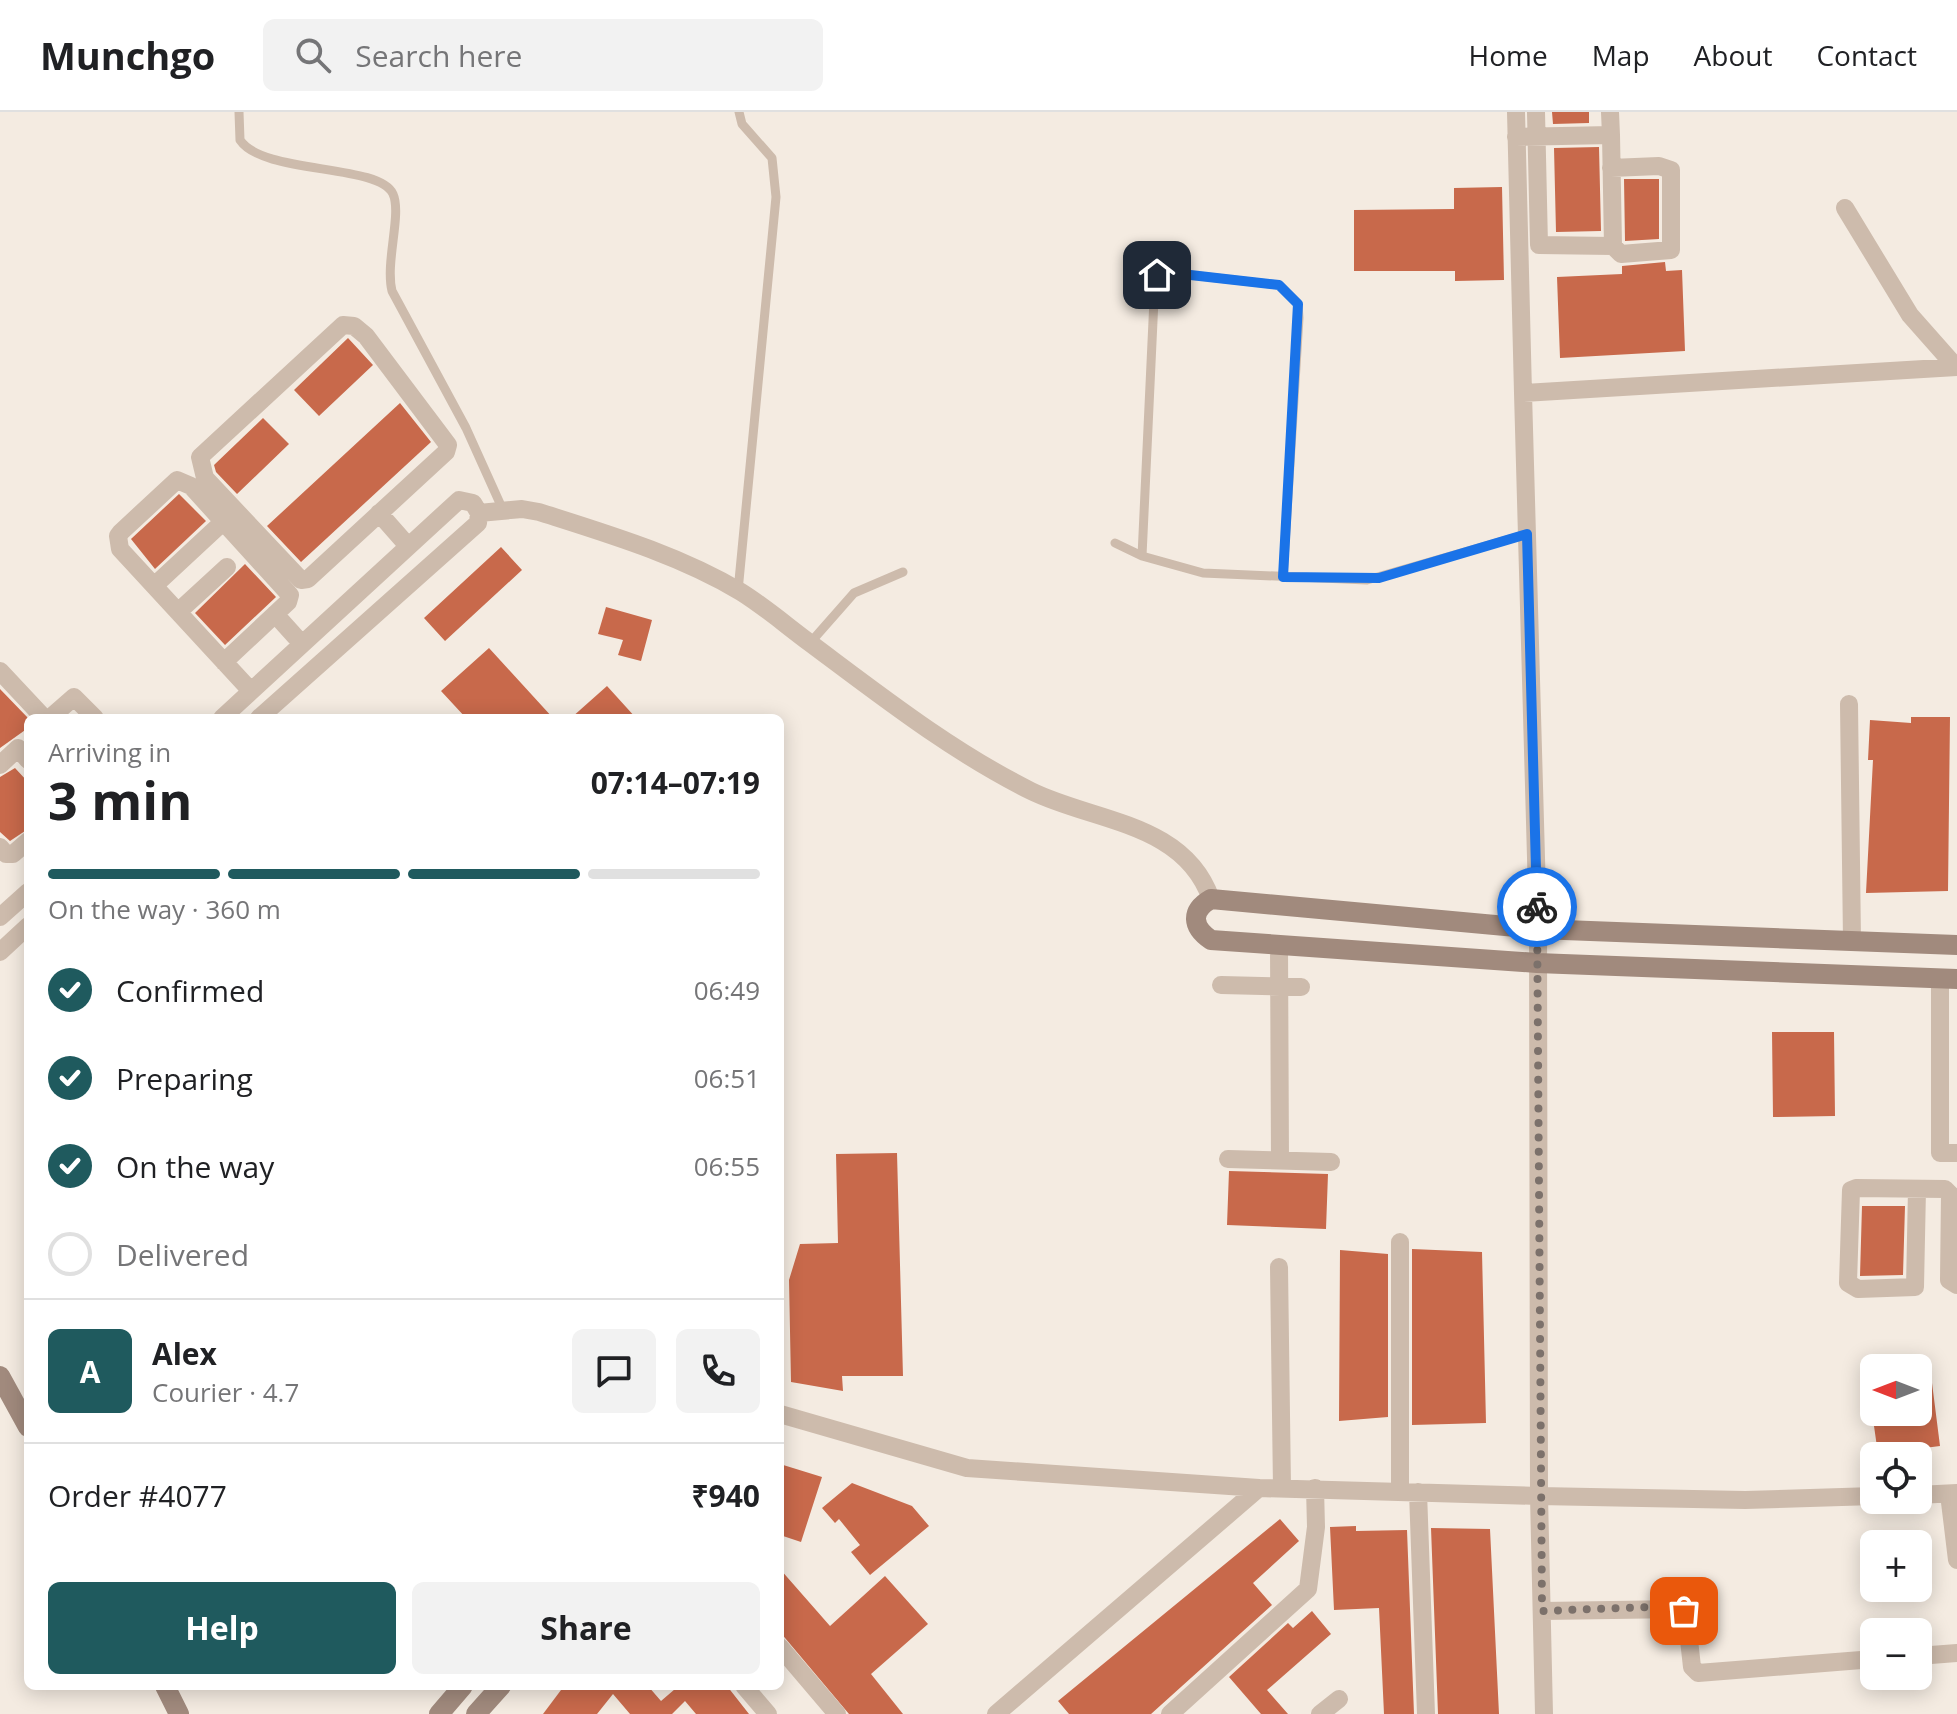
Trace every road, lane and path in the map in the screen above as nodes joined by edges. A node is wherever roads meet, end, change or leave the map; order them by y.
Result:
1 (239, 112) edge
2 (739, 112) edge
3 (1516, 112) edge
4 (1536, 112) edge
5 (1610, 112) edge
6 (1611, 135) junction
7 (1537, 136) junction
8 (1516, 137) junction
9 (1611, 168) junction
10 (1845, 208) dead end
11 (1613, 246) junction
12 (1956, 367) edge
13 (1523, 393) junction
14 (503, 510) junction
15 (379, 513) junction
16 (479, 513) junction
17 (224, 521) junction
18 (1527, 534) junction
19 (1115, 543) dead end
20 (408, 546) junction
21 (1142, 556) junction
22 (227, 567) dead end
23 (903, 572) dead end
24 (1283, 577) junction
25 (154, 586) junction
26 (738, 591) junction
27 (178, 612) junction
28 (275, 614) junction
29 (810, 643) junction
30 (302, 644) junction
31 (224, 662) junction
32 (0, 671) edge
33 (251, 691) junction
34 (1849, 704) dead end
35 (43, 714) edge
36 (52, 714) edge
37 (91, 714) edge
38 (226, 714) edge
39 (263, 714) edge
40 (24, 750) edge
41 (0, 765) edge
42 (24, 844) edge
43 (0, 847) edge
44 (24, 896) edge
45 (1211, 899) junction
46 (0, 917) edge
47 (1538, 929) junction
48 (24, 930) edge
49 (1852, 941) junction
50 (1279, 945) junction
51 (1957, 945) edge
52 (0, 952) edge
53 (1537, 963) junction
54 (1948, 978) edge
55 (1221, 985) dead end
56 (1279, 986) junction
57 (1301, 987) dead end
58 (1948, 1153) edge
59 (1228, 1159) dead end
60 (1280, 1160) junction
61 (1331, 1162) dead end
62 (1917, 1189) junction
63 (1939, 1189) junction
64 (1953, 1218) edge
65 (1400, 1242) dead end
66 (1279, 1267) dead end
67 (1957, 1285) edge
68 (0, 1376) edge
69 (784, 1415) edge
70 (24, 1420) edge
71 (1259, 1488) junction
72 (1282, 1488) junction
73 (1315, 1488) junction
74 (1409, 1492) junction
75 (1953, 1494) edge
76 (1932, 1495) edge
77 (1539, 1496) junction
78 (1860, 1496) edge
79 (1957, 1560) edge
80 (1542, 1611) junction
81 (784, 1652) edge
82 (1957, 1653) edge
83 (1932, 1655) edge
84 (1860, 1660) edge
85 (167, 1690) edge
86 (460, 1690) edge
87 (497, 1690) edge
88 (747, 1690) edge
89 (1339, 1699) dead end
90 (179, 1714) edge
91 (439, 1714) edge
92 (476, 1714) edge
93 (768, 1714) edge
94 (837, 1714) edge
95 (996, 1714) edge
96 (1170, 1714) edge
97 (1320, 1714) edge
98 (1426, 1714) edge
99 (1544, 1714) edge

1 - 14 lane
2 - 26 lane
3 - 8 street
4 - 7 street
5 - 6 street
6 - 7 street
6 - 9 street
7 - 8 street
7 - 11 street
8 - 13 street
9 - 11 street
9 - 11 street
10 - 12 street
12 - 13 street
13 - 18 street
14 - 16 street
14 - 26 street
15 - 15 street
15 - 20 street
16 - 20 street
16 - 39 street
17 - 25 street
17 - 25 street
17 - 28 street
18 - 24 lane
18 - 47 street
19 - 21 lane
20 - 30 street
21 - 24 lane
21 - 24 lane
22 - 27 street
23 - 29 lane
25 - 27 street
26 - 29 street
27 - 31 street
28 - 30 street
28 - 31 street
29 - 45 street
30 - 33 street
31 - 33 street
32 - 35 street
33 - 38 street
34 - 49 street
36 - 37 street
40 - 41 street
42 - 43 street
44 - 46 street
45 - 47 street
45 - 50 street
47 - 49 street
47 - 53 street
48 - 52 street
49 - 51 street
50 - 53 street
50 - 56 street
53 - 54 street
53 - 77 street
54 - 58 street
55 - 56 street
56 - 57 street
56 - 60 street
58 - 63 street
59 - 60 street
60 - 61 street
62 - 62 street
62 - 63 street
63 - 64 street
64 - 67 street
65 - 74 street
66 - 72 street
68 - 70 street
69 - 71 street
71 - 72 street
71 - 95 street
72 - 73 street
73 - 74 street
73 - 96 street
74 - 77 street
74 - 98 street
75 - 76 street
75 - 79 street
77 - 78 street
77 - 80 street
80 - 84 street
80 - 99 street
81 - 94 street
82 - 83 street
85 - 90 street
86 - 91 street
87 - 92 street
88 - 93 street
89 - 97 street

